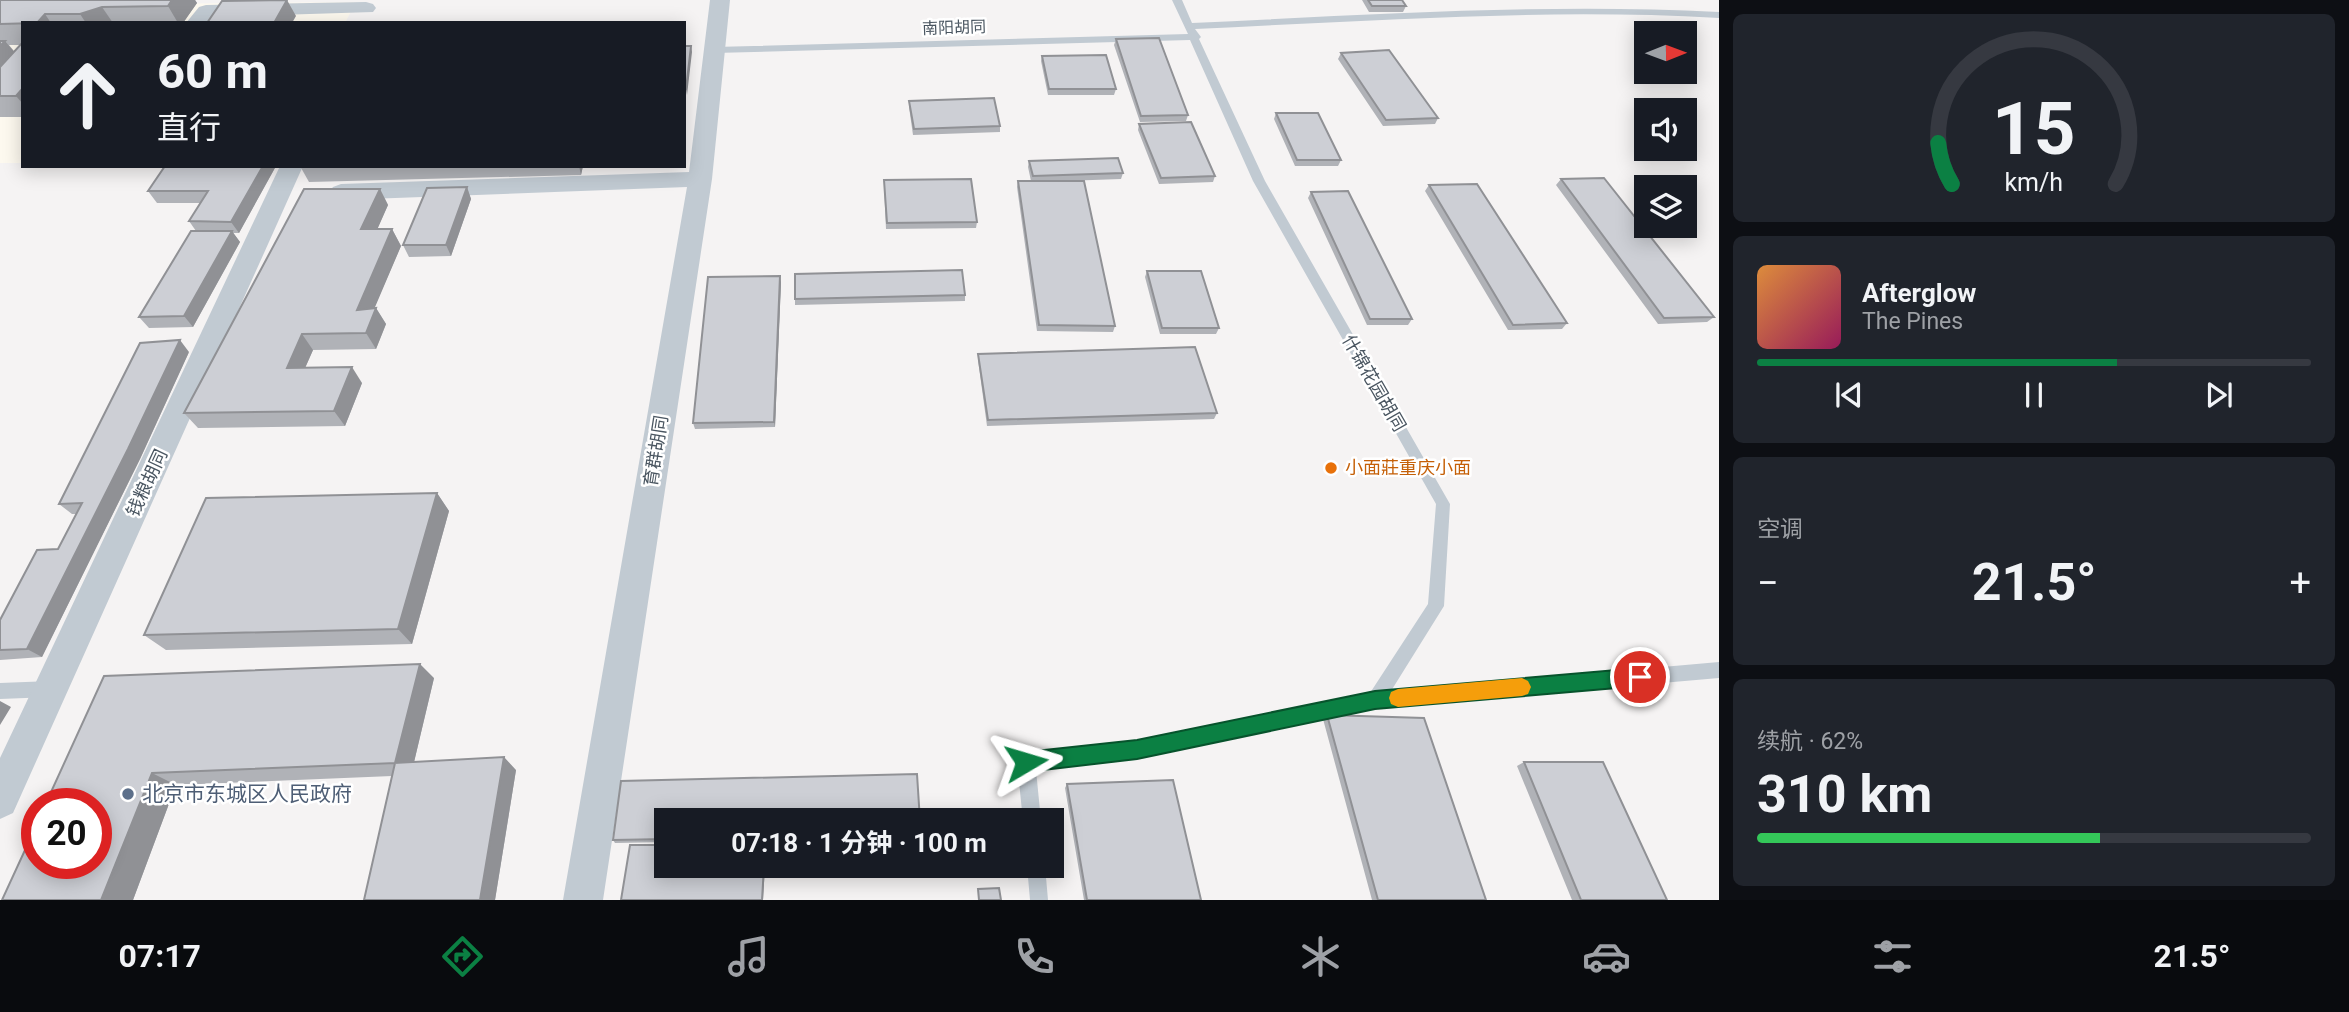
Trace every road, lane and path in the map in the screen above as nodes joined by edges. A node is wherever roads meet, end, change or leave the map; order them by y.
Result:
1 (720, 0) edge
2 (1177, 0) edge
3 (365, 10) edge
4 (1719, 15) edge
5 (198, 21) edge
6 (1193, 31) junction
7 (714, 50) junction
8 (293, 168) edge
9 (701, 178) junction
10 (302, 194) junction
11 (1719, 670) edge
12 (52, 690) junction
13 (0, 691) edge
14 (1375, 700) junction
15 (0, 800) edge
16 (1031, 808) edge
17 (1037, 878) edge
18 (583, 900) edge
19 (1039, 900) edge

1 - 7 street, 育群胡同
2 - 6 lane, 什锦花园胡同
3 - 5 street
4 - 6 lane, 南阳胡同
6 - 7 lane, 南阳胡同
6 - 14 lane, 什锦花园胡同
7 - 9 street, 育群胡同
8 - 10 street, 钱粮胡同
9 - 10 street
9 - 18 street, 育群胡同
10 - 12 street, 钱粮胡同
11 - 14 lane
12 - 13 lane
12 - 15 street, 钱粮胡同
14 - 16 lane
17 - 19 lane

